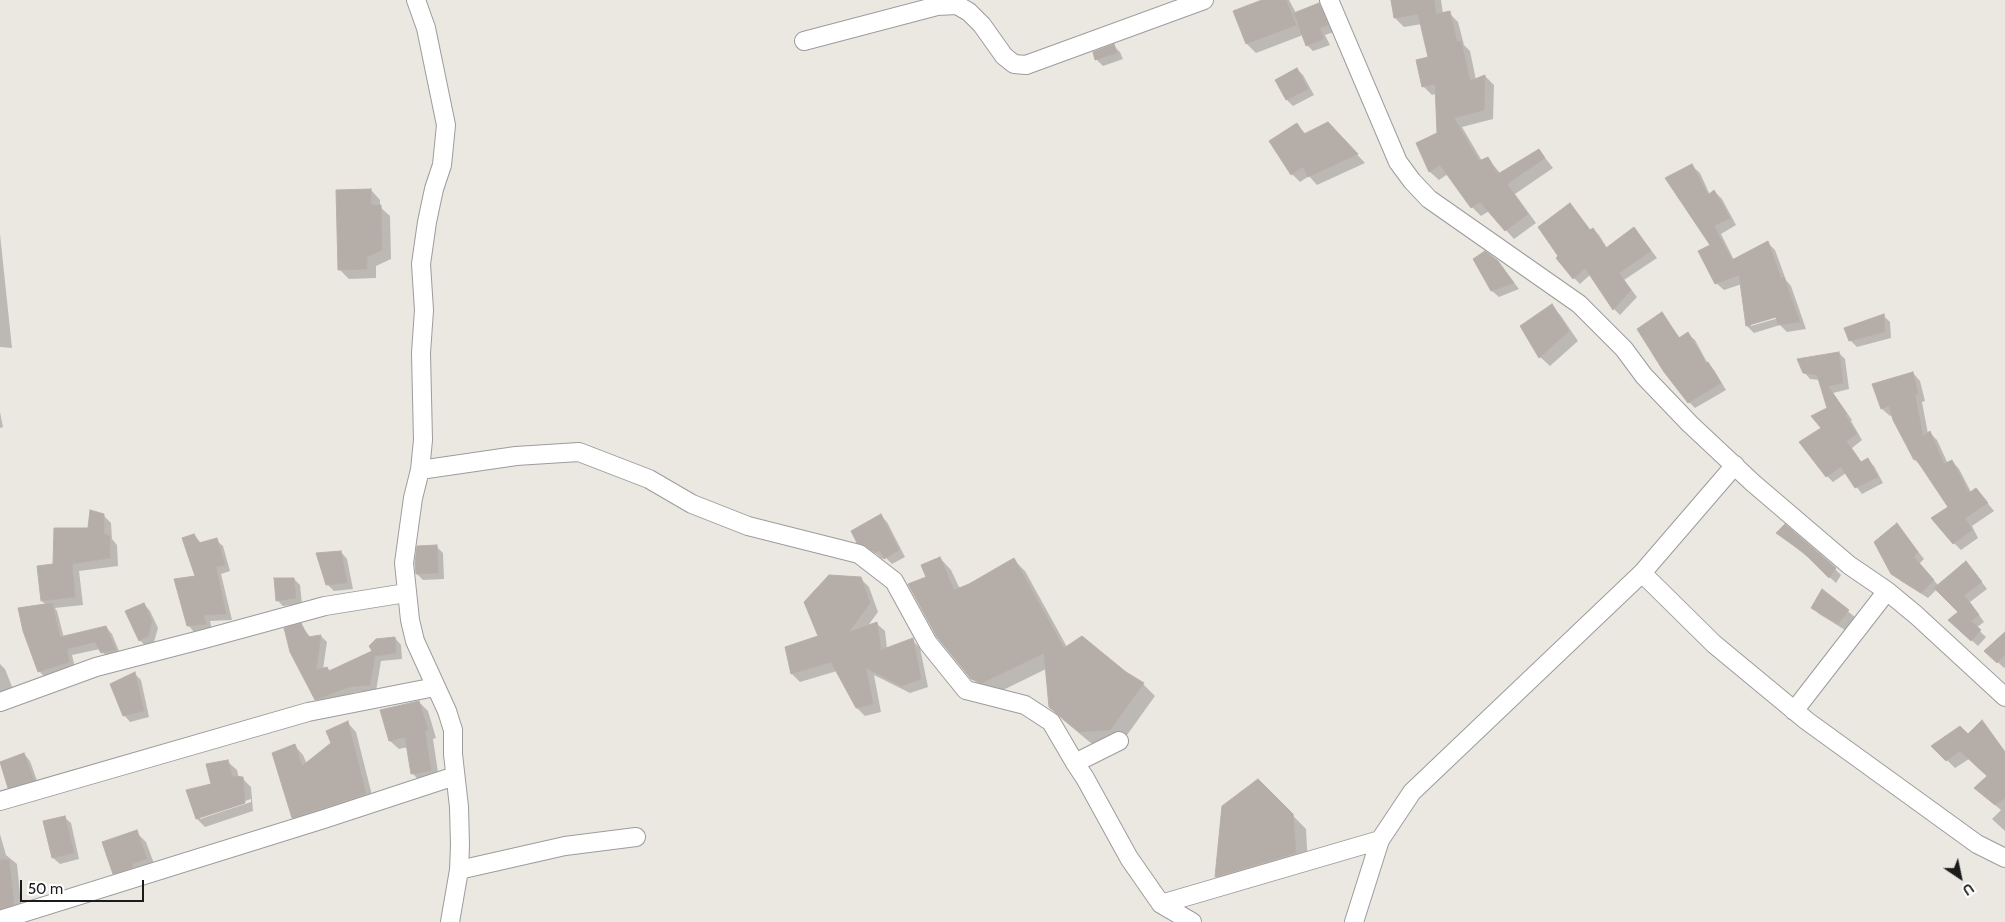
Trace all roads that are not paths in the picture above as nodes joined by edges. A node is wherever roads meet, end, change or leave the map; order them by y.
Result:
1 (416, 0) edge
2 (1204, 0) edge
3 (1329, 0) edge
4 (804, 41) dead end
5 (1735, 465) junction
6 (420, 470) junction
7 (1642, 574) junction
8 (1887, 591) junction
9 (406, 592) junction
10 (435, 687) junction
11 (2005, 697) edge
12 (0, 702) edge
13 (1794, 711) junction
14 (1119, 741) dead end
15 (1075, 764) junction
16 (455, 776) junction
17 (0, 801) edge
18 (636, 837) dead end
19 (1380, 840) junction
20 (2005, 858) edge
21 (459, 870) junction
22 (1161, 904) junction
23 (0, 920) edge
24 (450, 922) edge
25 (1192, 922) edge
26 (1354, 922) edge

1 - 6 street
2 - 4 street
3 - 5 street
5 - 7 street
5 - 8 street
6 - 9 street
6 - 15 street
7 - 13 street
7 - 19 street
8 - 11 street
8 - 13 street
9 - 10 street
9 - 12 street
10 - 16 street
10 - 17 street
13 - 20 street
14 - 15 street
15 - 22 street
16 - 21 street
16 - 23 street
18 - 21 street
19 - 22 street
19 - 26 street
21 - 24 street
22 - 25 street

